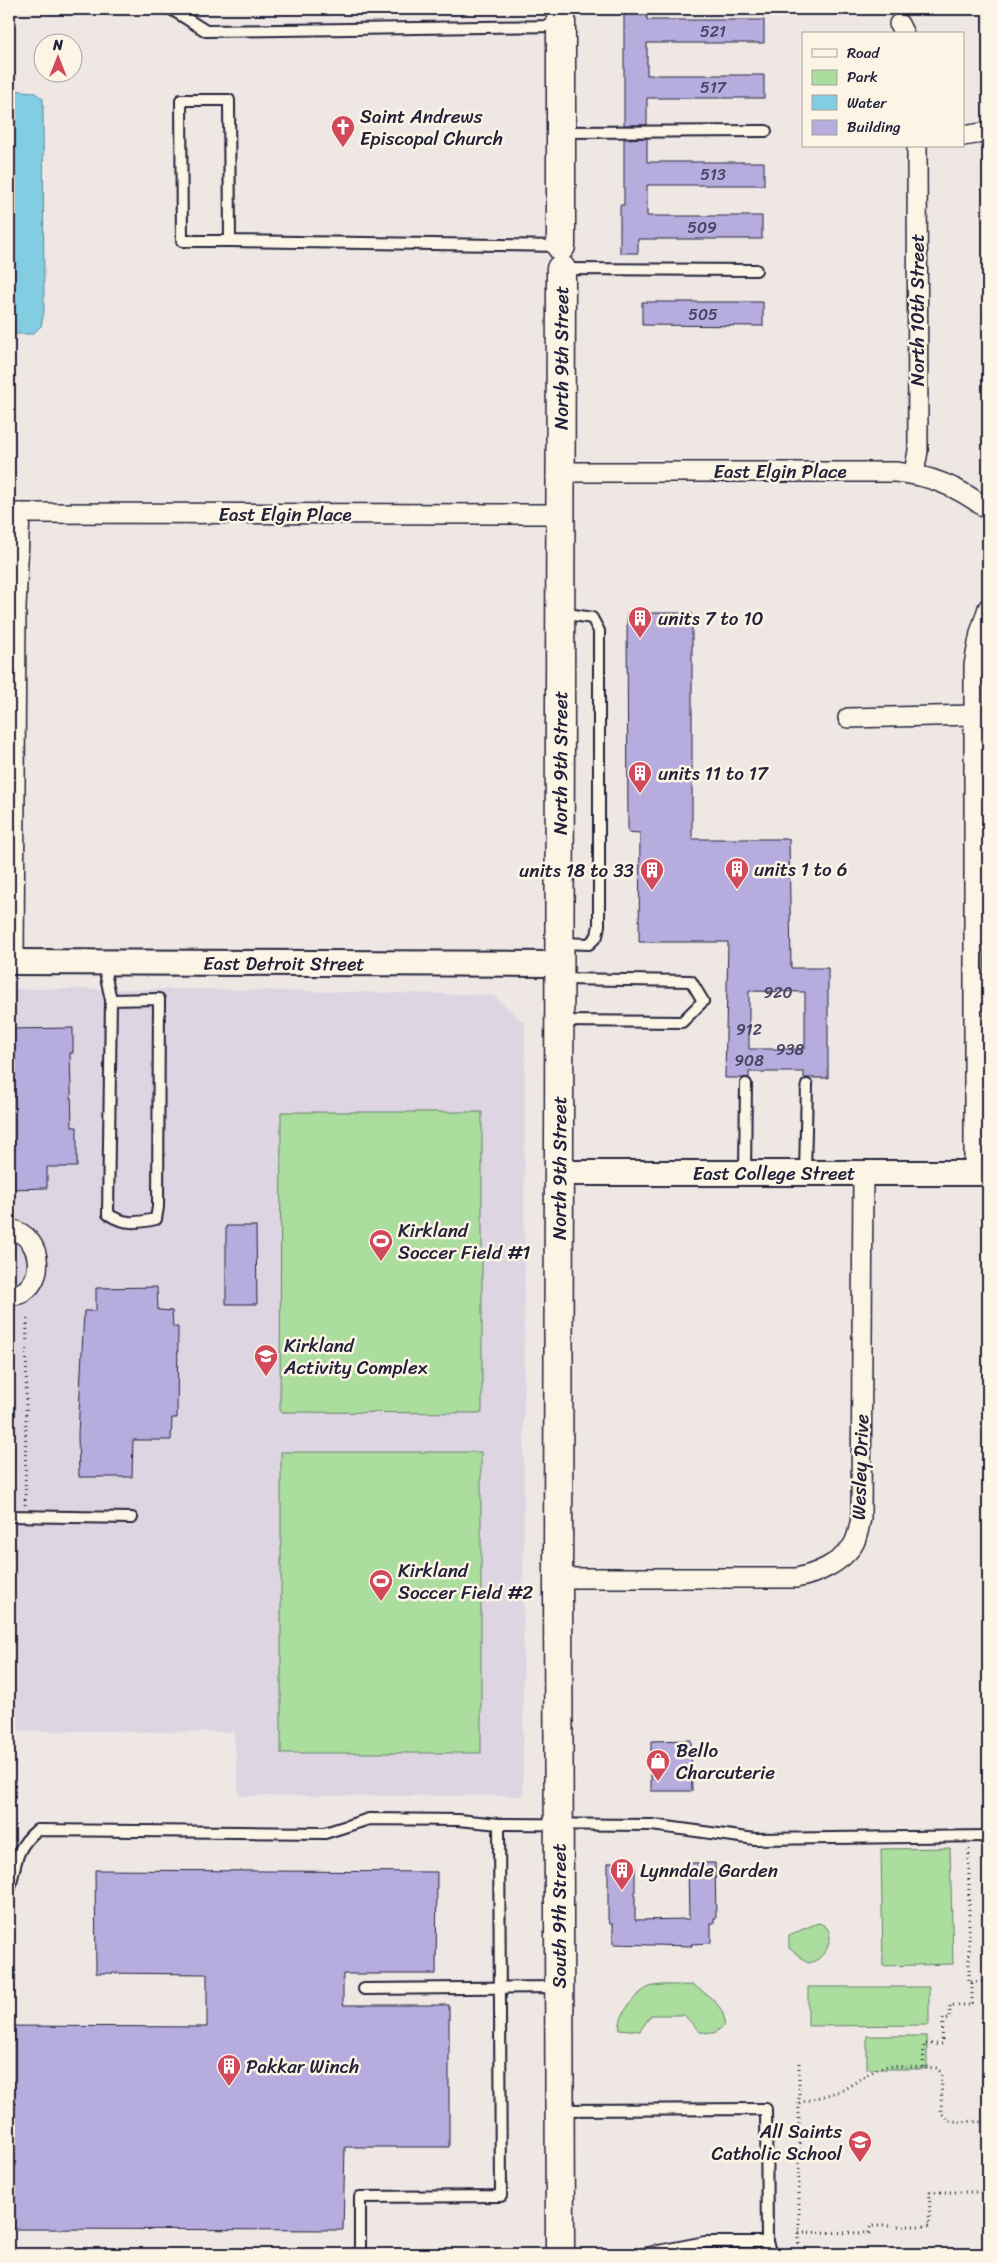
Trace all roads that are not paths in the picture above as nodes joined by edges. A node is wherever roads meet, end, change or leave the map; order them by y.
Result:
1 (178, 10) edge
2 (561, 17) edge
3 (766, 131) dead end
4 (561, 132) junction
5 (988, 132) edge
6 (964, 136) edge
7 (917, 148) edge
8 (230, 241) junction
9 (561, 258) junction
10 (756, 270) dead end
11 (562, 472) junction
12 (914, 473) junction
13 (988, 510) edge
14 (14, 513) edge
15 (561, 514) junction
16 (988, 608) edge
17 (562, 613) junction
18 (974, 715) junction
19 (848, 718) dead end
20 (11, 962) edge
21 (560, 962) junction
22 (103, 963) junction
23 (111, 1000) junction
24 (560, 1021) junction
25 (746, 1084) dead end
26 (807, 1085) dead end
27 (745, 1172) junction
28 (863, 1172) junction
29 (981, 1172) edge
30 (560, 1173) junction
31 (805, 1173) junction
32 (9, 1229) edge
33 (9, 1296) edge
34 (9, 1516) edge
35 (132, 1518) dead end
36 (558, 1578) junction
37 (499, 1824) junction
38 (559, 1824) junction
39 (988, 1836) edge
40 (9, 1892) edge
41 (500, 1987) junction
42 (559, 1987) junction
43 (364, 1989) dead end
44 (559, 2110) junction
45 (767, 2242) junction
46 (360, 2254) edge
47 (560, 2254) edge
48 (643, 2254) edge
49 (771, 2254) edge

1 - 2 lane
2 - 4 main road, North 9th Street
3 - 4 lane
4 - 9 main road, North 9th Street
5 - 6 street
7 - 12 street, North 10th Street
8 - 8 lane
8 - 9 lane
9 - 10 lane
9 - 11 main road, North 9th Street
11 - 12 street, East Elgin Place
11 - 15 main road, North 9th Street
12 - 13 street, East Elgin Place
14 - 15 street, East Elgin Place
14 - 20 street
15 - 17 main road, North 9th Street
16 - 18 street
17 - 21 main road, North 9th Street
17 - 21 lane
18 - 19 street
18 - 29 street
20 - 22 street, East Detroit Street
21 - 22 street, East Detroit Street
21 - 24 main road, North 9th Street
21 - 24 lane
22 - 23 lane
23 - 23 lane
24 - 30 main road, North 9th Street
25 - 27 lane
26 - 31 lane
27 - 30 street, East College Street
27 - 31 street, East College Street
28 - 29 street, East College Street
28 - 31 street, East College Street
28 - 36 street, Wesley Drive
30 - 36 main road, North 9th Street
32 - 33 street
34 - 35 lane
36 - 38 main road, South 9th Street
37 - 38 lane
37 - 40 lane
37 - 41 lane
38 - 39 lane
38 - 42 main road, South 9th Street
41 - 42 lane
41 - 43 lane
41 - 46 lane
42 - 44 main road, South 9th Street
44 - 45 lane
44 - 47 main road, South 9th Street
45 - 48 lane
45 - 49 lane

